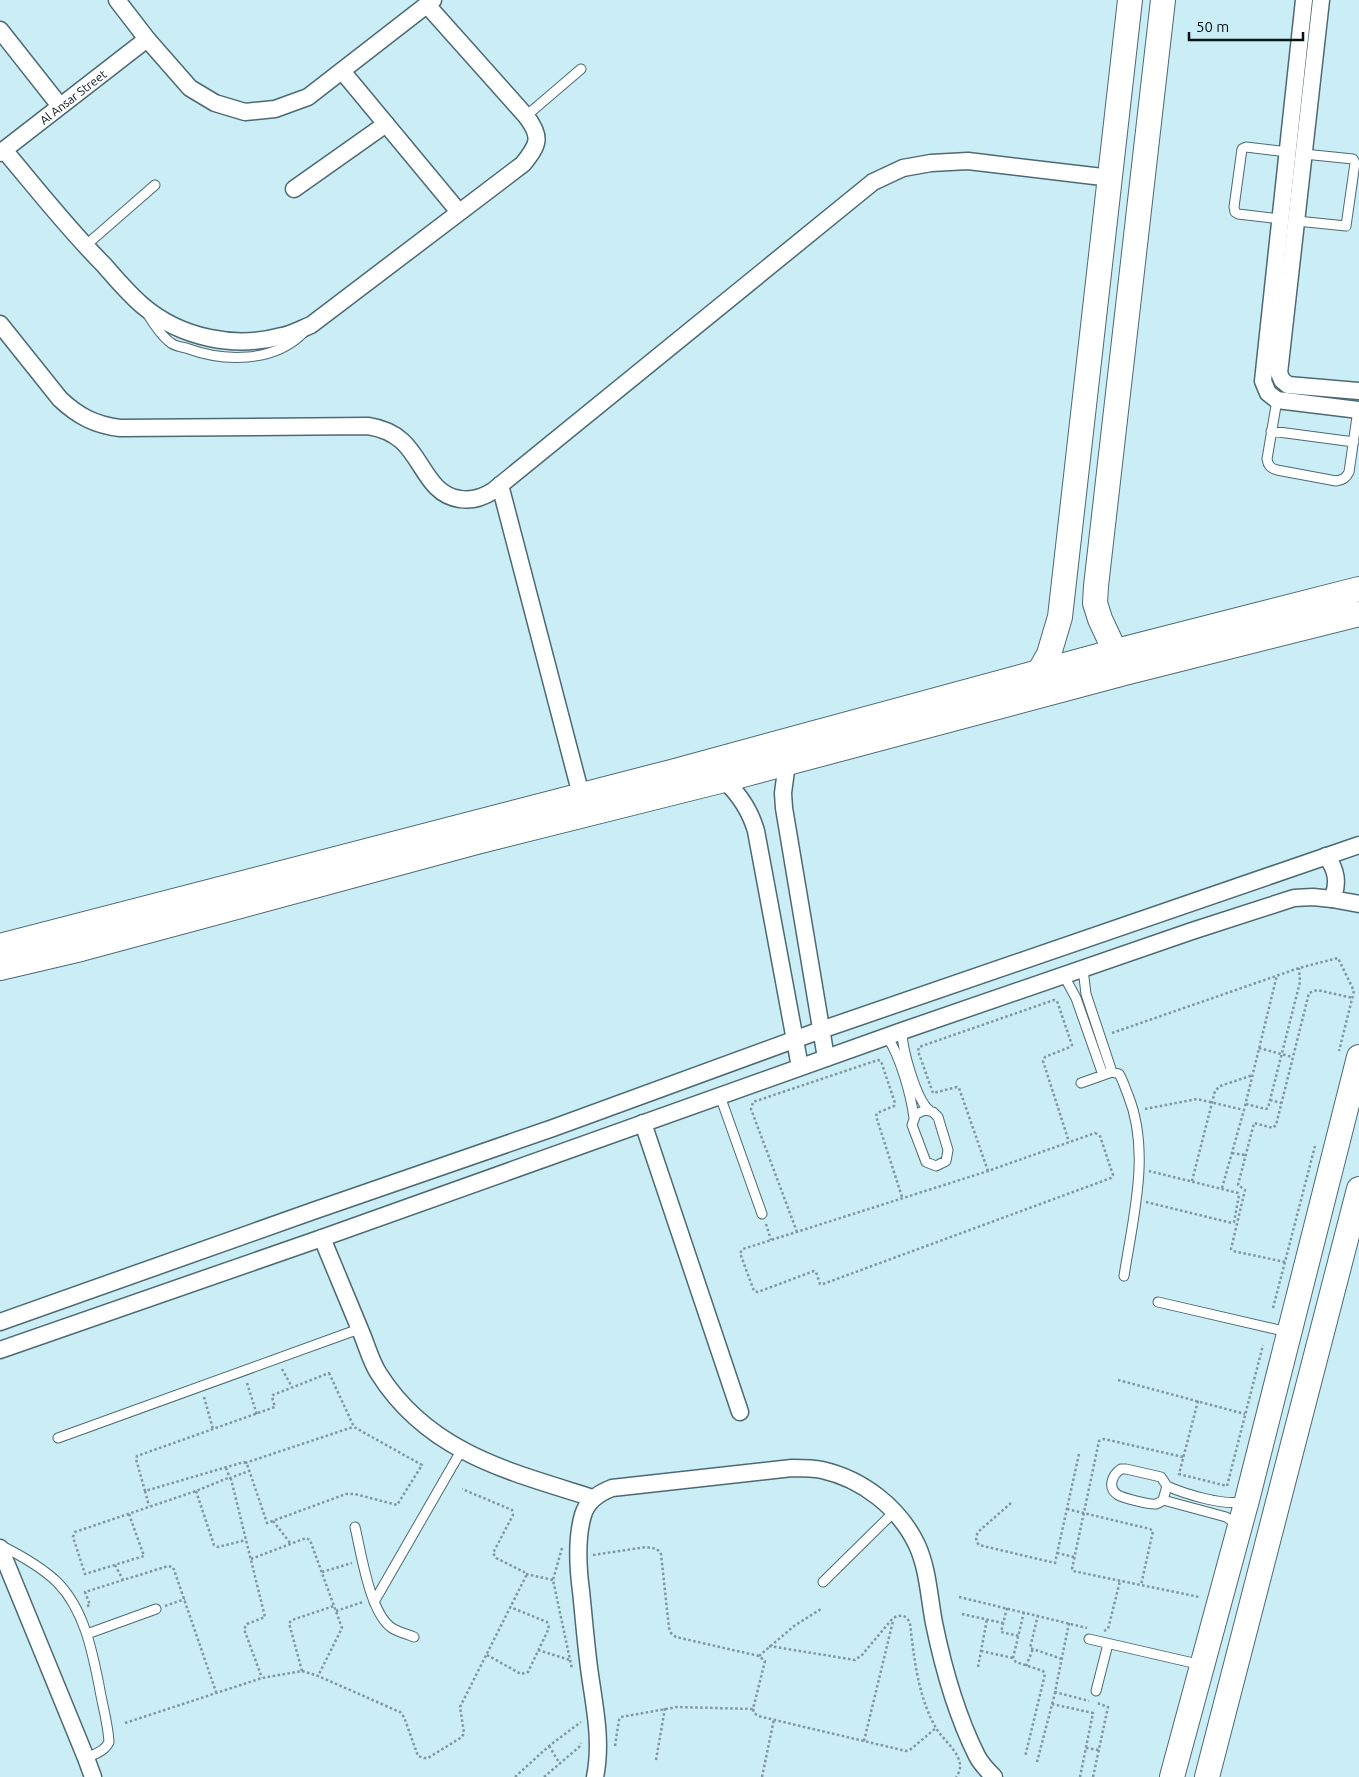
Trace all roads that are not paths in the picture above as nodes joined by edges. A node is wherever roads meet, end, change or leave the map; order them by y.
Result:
1 (117, 0) edge
2 (1130, 0) edge
3 (1163, 0) edge
4 (1304, 0) edge
5 (1321, 0) edge
6 (430, 2) edge
7 (0, 30) edge
8 (147, 39) junction
9 (580, 69) dead end
10 (342, 71) junction
11 (60, 106) junction
12 (526, 116) junction
13 (386, 124) junction
14 (2, 152) edge
15 (1288, 152) junction
16 (1304, 154) junction
17 (1111, 178) junction
18 (155, 185) dead end
19 (294, 189) dead end
20 (460, 212) junction
21 (1288, 220) junction
22 (85, 246) junction
23 (0, 324) edge
24 (1288, 385) junction
25 (1359, 391) edge
26 (1277, 400) junction
27 (1359, 410) edge
28 (1271, 431) junction
29 (1354, 442) junction
30 (500, 485) junction
31 (1359, 589) edge
32 (1359, 614) edge
33 (1116, 650) junction
34 (1040, 671) junction
35 (1125, 673) junction
36 (1026, 700) junction
37 (787, 763) junction
38 (724, 780) junction
39 (675, 782) junction
40 (582, 795) junction
41 (1359, 845) edge
42 (1326, 856) junction
43 (1332, 899) junction
44 (1359, 904) edge
45 (0, 946) edge
46 (0, 968) edge
47 (1083, 969) junction
48 (1064, 976) junction
49 (822, 1030) junction
50 (894, 1034) junction
51 (795, 1039) junction
52 (1349, 1056) edge
53 (826, 1058) junction
54 (800, 1067) junction
55 (1112, 1072) junction
56 (1103, 1075) junction
57 (1080, 1082) dead end
58 (720, 1096) junction
59 (929, 1110) junction
60 (914, 1118) junction
61 (643, 1123) junction
62 (1359, 1189) edge
63 (762, 1214) road end
64 (322, 1238) junction
65 (1124, 1276) dead end
66 (1158, 1302) dead end
67 (0, 1322) edge
68 (359, 1329) junction
69 (1291, 1332) junction
70 (0, 1350) edge
71 (740, 1412) dead end
72 (58, 1438) dead end
73 (461, 1451) junction
74 (1167, 1486) junction
75 (593, 1498) junction
76 (1163, 1500) junction
77 (1248, 1500) junction
78 (894, 1512) junction
79 (1240, 1526) junction
80 (355, 1527) dead end
81 (0, 1545) edge
82 (0, 1548) edge
83 (823, 1582) dead end
84 (374, 1600) junction
85 (156, 1609) road end
86 (87, 1634) junction
87 (414, 1637) dead end
88 (1089, 1639) dead end
89 (1108, 1644) junction
90 (1202, 1665) junction
91 (1096, 1691) dead end
92 (1185, 1729) junction
93 (1217, 1737) junction
94 (86, 1758) junction
95 (93, 1777) edge
96 (595, 1777) edge
97 (994, 1777) edge
98 (1172, 1777) edge
99 (1207, 1777) edge

1 - 8 street
2 - 17 street
3 - 33 street
4 - 15 street
5 - 16 street
6 - 10 street
6 - 12 street
7 - 11 street
8 - 10 street
8 - 11 street, Al Ansar Street
9 - 12 lane
10 - 13 street
11 - 14 street, Al Ansar Street
12 - 20 street
13 - 19 street
13 - 20 street
14 - 22 street
15 - 21 street
15 - 21 lane
16 - 21 street
16 - 21 lane
17 - 30 street
17 - 34 street
18 - 22 lane
20 - 22 street
21 - 24 street
21 - 26 street
23 - 30 street
24 - 25 street
24 - 26 street
26 - 27 street
26 - 28 lane
27 - 29 lane
28 - 29 lane
28 - 29 lane
30 - 40 street
31 - 33 street
32 - 35 street
33 - 34 street
33 - 35 street
34 - 36 street
34 - 39 street
35 - 36 street
36 - 37 street
37 - 38 street
37 - 49 street
38 - 39 street
38 - 51 street
39 - 40 street
39 - 46 street
40 - 45 street
41 - 42 street
42 - 43 street
42 - 49 street
43 - 44 street
43 - 47 street
47 - 48 street
47 - 55 lane
48 - 50 street
48 - 56 lane
49 - 51 street
49 - 53 street
50 - 53 street
50 - 59 lane
50 - 60 lane
51 - 54 street
51 - 67 street
52 - 69 street
53 - 54 street
54 - 58 street
55 - 56 lane
55 - 65 lane
56 - 57 lane
58 - 61 street
58 - 63 lane
59 - 60 lane
59 - 60 lane
61 - 64 street
61 - 71 street
62 - 93 street
64 - 68 street
64 - 70 street
66 - 69 lane
68 - 72 lane
68 - 73 street
69 - 77 street
73 - 75 street
73 - 84 lane
74 - 76 lane
74 - 76 lane
74 - 77 lane
75 - 78 street
75 - 96 street
76 - 79 lane
77 - 79 street
78 - 83 lane
78 - 97 street
79 - 90 street
80 - 84 lane
81 - 86 lane
82 - 94 street
84 - 87 lane
85 - 86 lane
86 - 94 lane
88 - 89 lane
89 - 90 lane
89 - 91 lane
90 - 92 street
92 - 93 street
92 - 98 street
93 - 99 street
94 - 95 street

